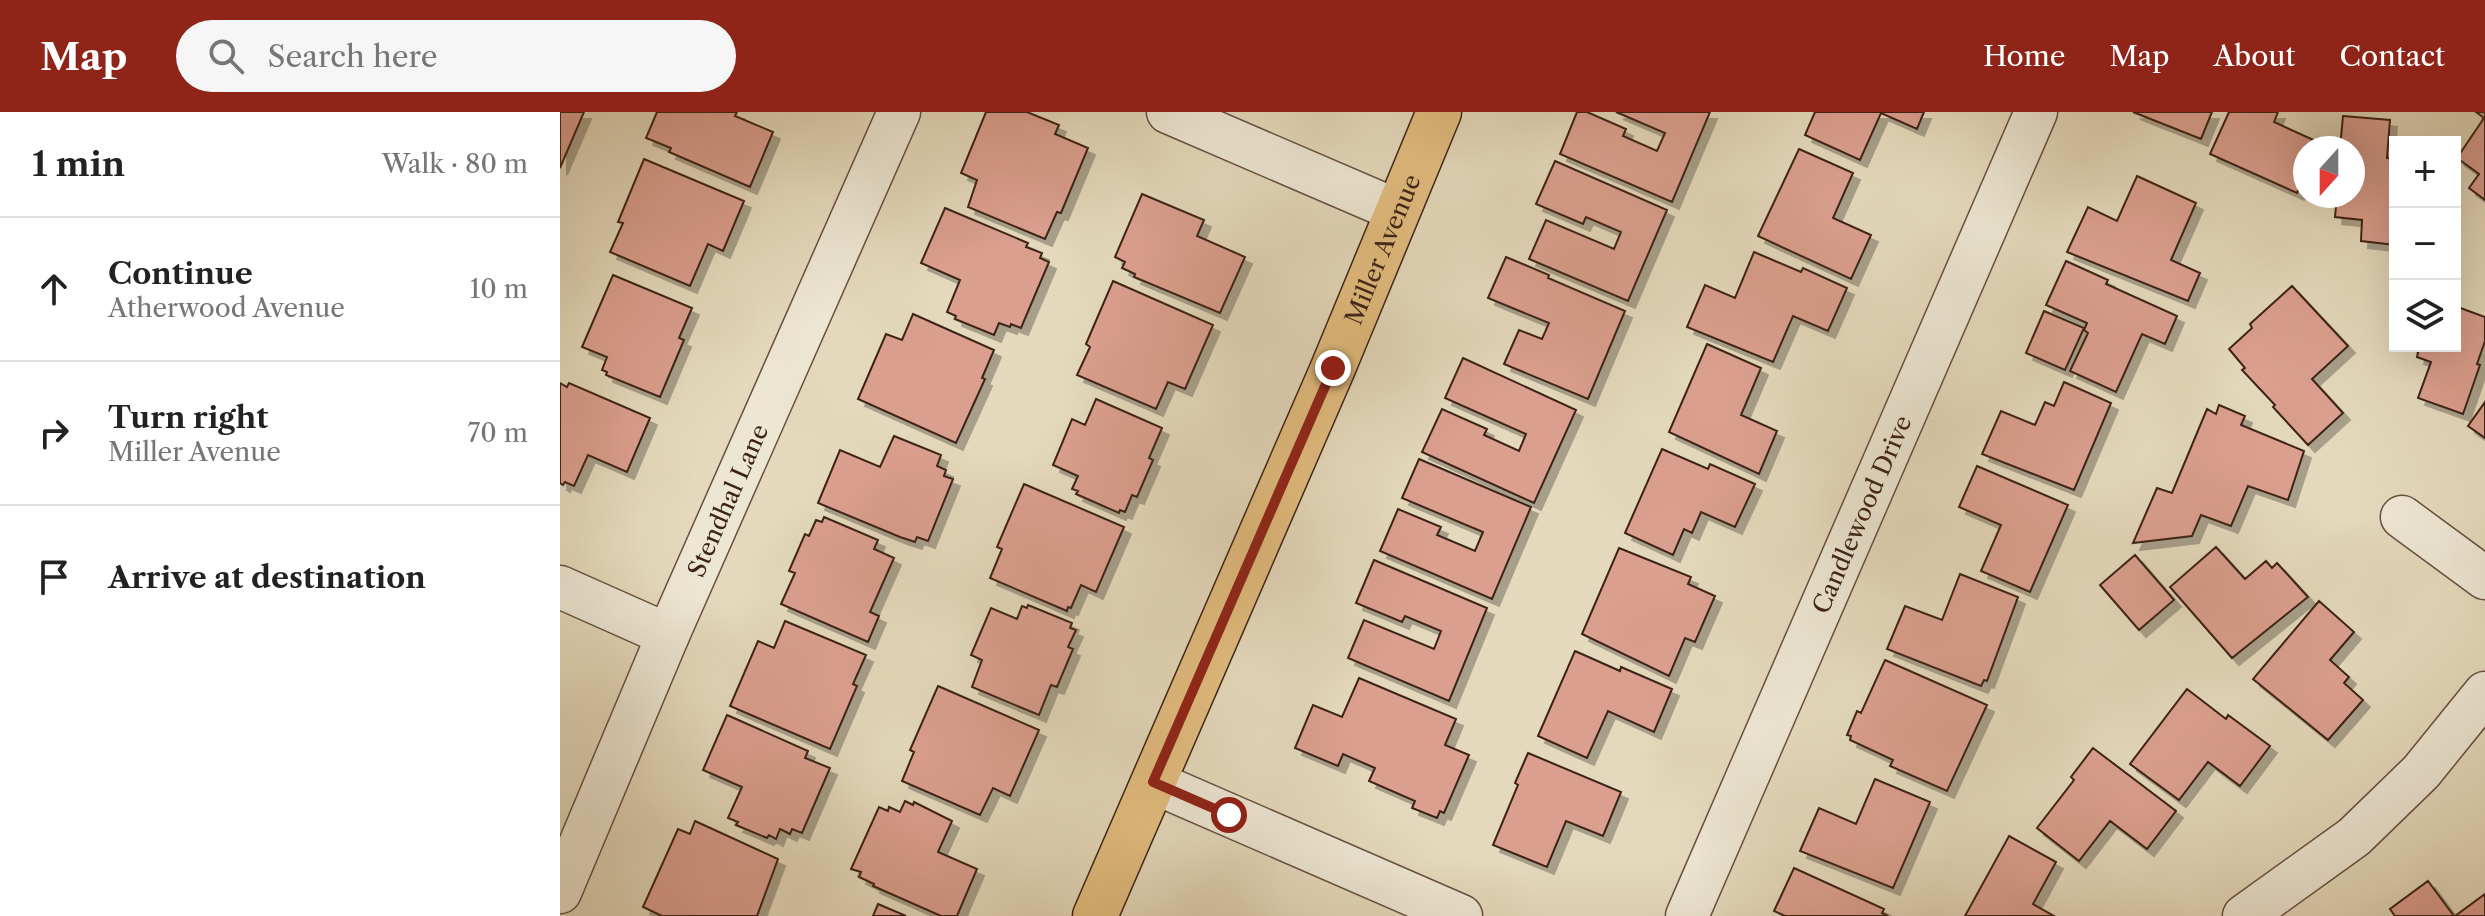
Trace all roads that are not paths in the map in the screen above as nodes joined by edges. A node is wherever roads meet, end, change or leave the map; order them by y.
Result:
1 (899, 112) edge
2 (1168, 112) edge
3 (1439, 112) edge
4 (2036, 112) edge
5 (1398, 211) junction
6 (2402, 517) dead end
7 (2485, 578) edge
8 (560, 587) edge
9 (668, 635) junction
10 (2485, 693) edge
11 (1153, 782) junction
12 (560, 892) edge
13 (1095, 916) edge
14 (1461, 916) edge
15 (1687, 916) edge
16 (2244, 916) edge

1 - 9 street, Stendhal Lane
2 - 5 street
3 - 5 main road, Miller Avenue
4 - 15 street, Candlewood Drive
5 - 11 main road, Miller Avenue
6 - 7 street
8 - 9 street
9 - 12 street, Stendhal Lane
10 - 16 street
11 - 13 main road, Miller Avenue
11 - 14 street

